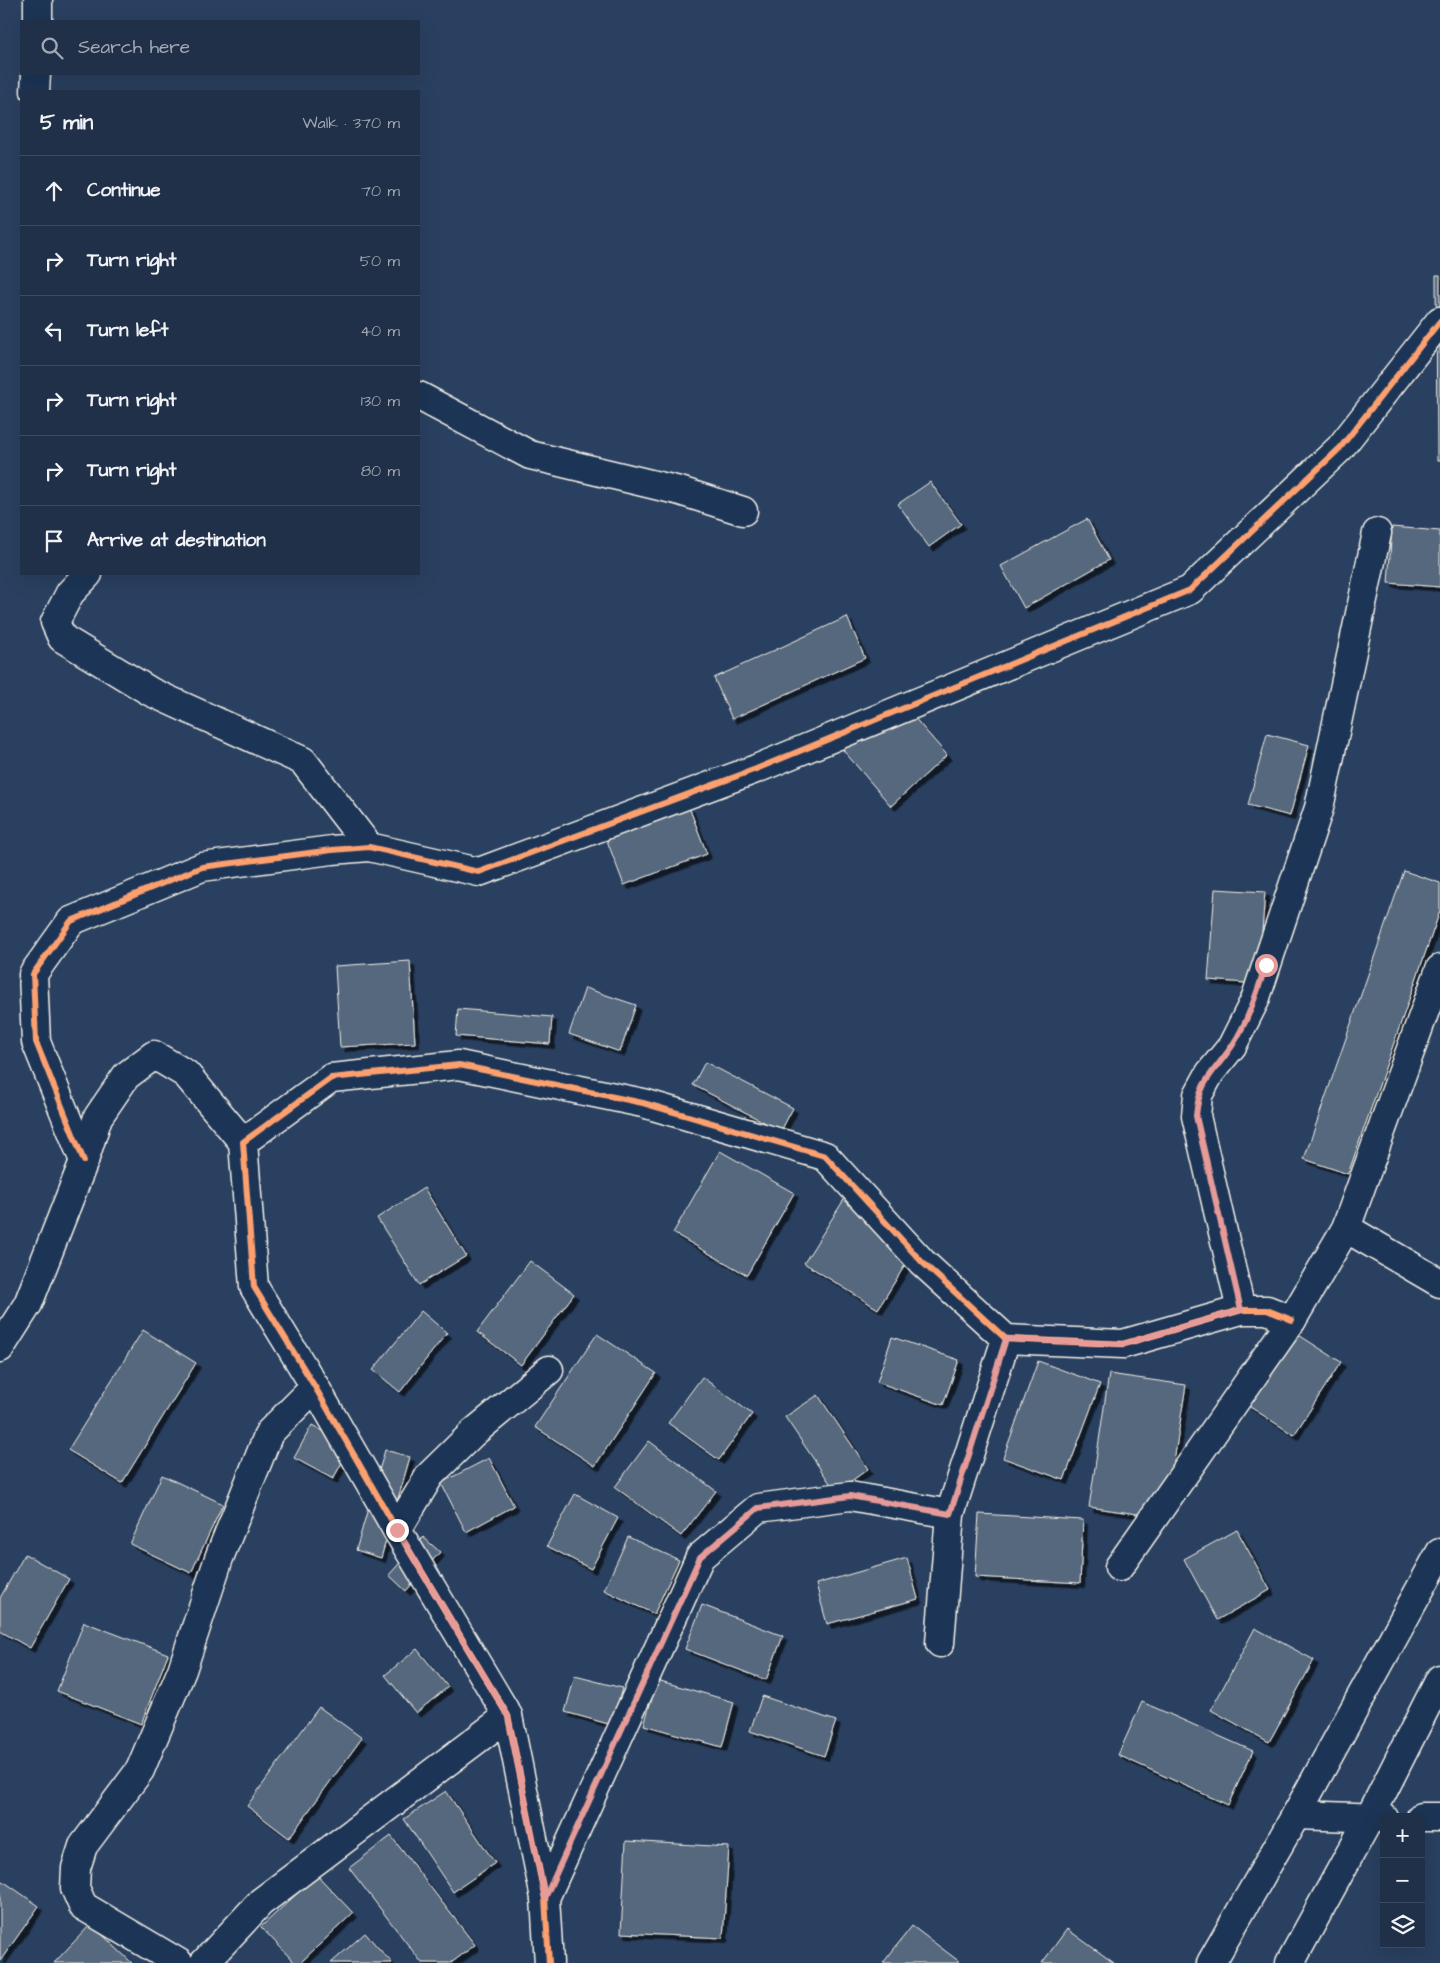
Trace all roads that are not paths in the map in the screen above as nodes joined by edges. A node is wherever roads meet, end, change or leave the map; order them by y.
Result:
1 (38, 0) edge
2 (38, 20) edge
3 (36, 75) edge
4 (36, 90) edge
5 (1440, 321) edge
6 (420, 397) edge
7 (743, 510) dead end
8 (1377, 533) dead end
9 (87, 575) edge
10 (369, 847) junction
11 (1440, 969) edge
12 (243, 1142) junction
13 (84, 1161) junction
14 (1346, 1228) junction
15 (1440, 1283) edge
16 (1241, 1310) junction
17 (1292, 1320) junction
18 (1006, 1339) junction
19 (0, 1348) edge
20 (548, 1370) dead end
21 (316, 1387) junction
22 (950, 1514) junction
23 (397, 1530) junction
24 (1440, 1552) edge
25 (1120, 1567) dead end
26 (940, 1643) dead end
27 (1440, 1679) edge
28 (508, 1716) junction
29 (1296, 1815) junction
30 (1440, 1816) edge
31 (1425, 1817) edge
32 (1376, 1818) edge
33 (545, 1898) junction
34 (179, 1963) edge
35 (204, 1963) edge
36 (549, 1963) edge
37 (1211, 1963) edge
38 (1290, 1963) edge

1 - 2 street
3 - 4 street
5 - 10 street
6 - 7 street
8 - 16 street
9 - 10 street
10 - 13 street
11 - 14 street
12 - 13 street
12 - 18 street
12 - 21 street
13 - 19 street
14 - 15 street
14 - 17 street
16 - 17 street
16 - 18 street
17 - 25 street
18 - 22 street
20 - 23 street
21 - 23 street
21 - 34 street
22 - 26 street
22 - 33 street
23 - 28 street
24 - 29 street
27 - 32 street
28 - 33 street
28 - 35 street
29 - 32 street
29 - 37 street
30 - 31 street
32 - 38 street
33 - 36 street

